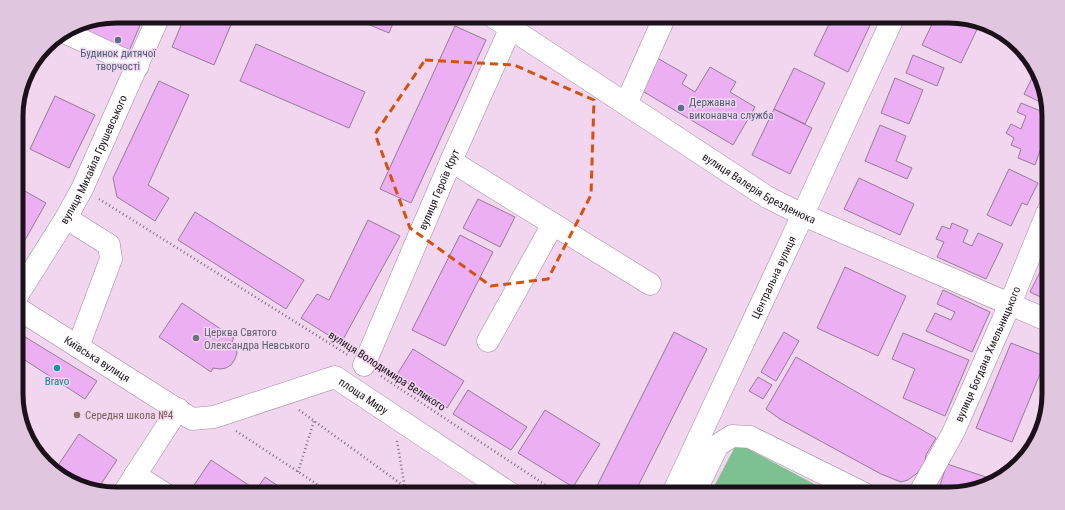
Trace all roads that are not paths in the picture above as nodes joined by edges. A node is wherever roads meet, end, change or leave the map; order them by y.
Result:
1 (156, 23) edge
2 (513, 23) edge
3 (514, 23) edge
4 (662, 23) edge
5 (891, 23) edge
6 (70, 35) edge
7 (138, 66) junction
8 (626, 104) junction
9 (451, 161) junction
10 (803, 215) junction
11 (66, 218) junction
12 (553, 224) junction
13 (1042, 226) edge
14 (650, 284) dead end
15 (23, 286) edge
16 (1010, 304) junction
17 (23, 312) edge
18 (1042, 318) edge
19 (488, 341) dead end
20 (78, 347) junction
21 (364, 365) road end
22 (178, 409) junction
23 (135, 475) junction
24 (127, 487) edge
25 (154, 487) edge
26 (500, 487) edge
27 (676, 487) edge
28 (697, 487) edge
29 (851, 487) edge
30 (923, 487) edge

1 - 7 street, вулиця Михайла Грушевського
2 - 9 street, вулиця Героїв Крут
3 - 8 street, вулиця Валерія Брезденюка
4 - 8 street
5 - 10 street, Центральна вулиця
6 - 7 street
7 - 11 street, вулиця Михайла Грушевського
8 - 10 street, вулиця Валерія Брезденюка
9 - 12 street
9 - 21 street, вулиця Героїв Крут
10 - 16 street, вулиця Валерія Брезденюка
10 - 27 street, Центральна вулиця
11 - 15 street, вулиця Михайла Грушевського
11 - 20 street
12 - 14 street
12 - 19 street
13 - 16 street, вулиця Богдана Хмельницького
16 - 18 street, вулиця Валерія Брезденюка
16 - 30 street, вулиця Богдана Хмельницького
17 - 20 street, Київська вулиця
20 - 22 street, Київська вулиця
22 - 23 street
22 - 26 street, площа Миру
23 - 24 street
23 - 25 street
28 - 29 street

